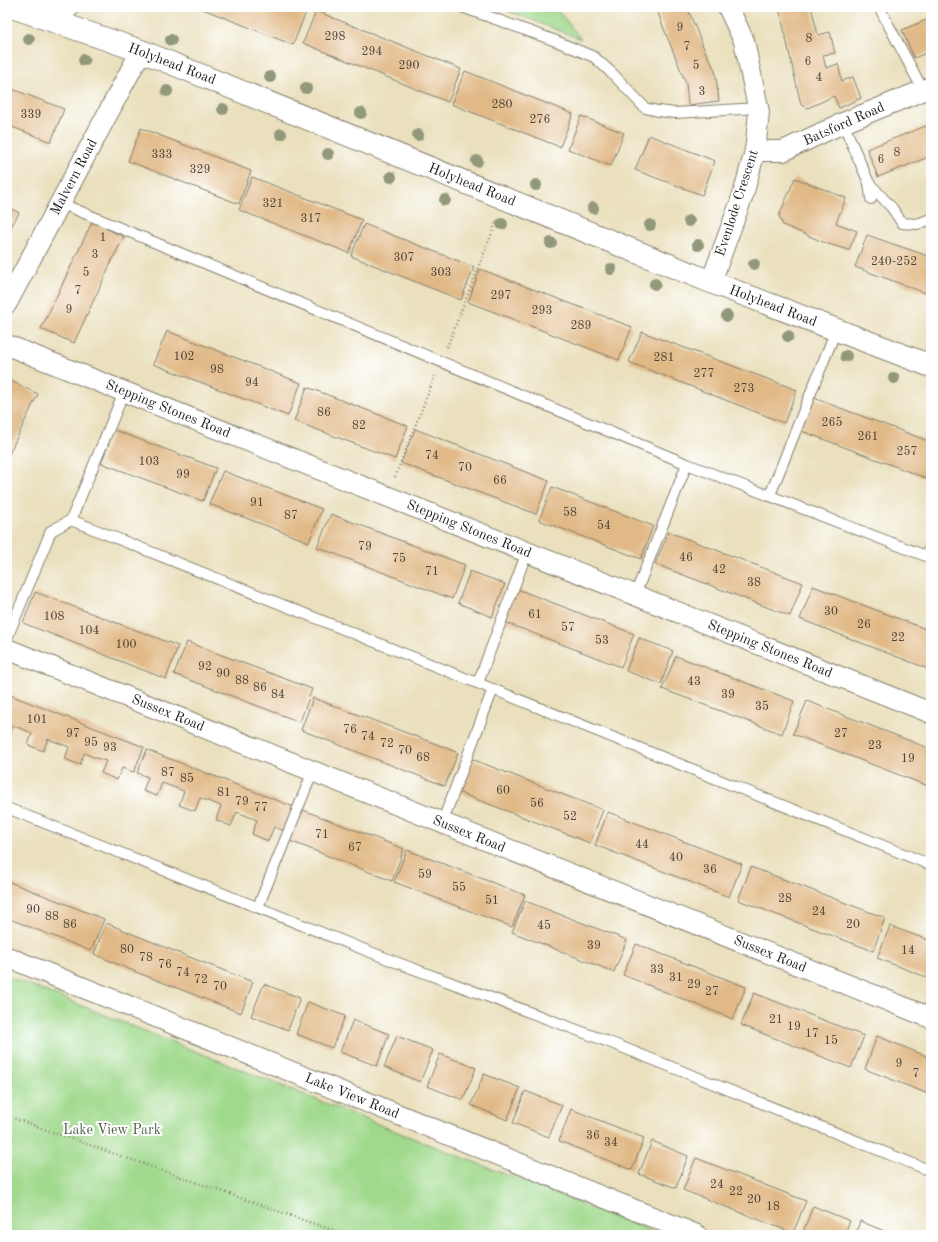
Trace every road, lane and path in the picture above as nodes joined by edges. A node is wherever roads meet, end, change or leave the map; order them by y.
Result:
1 (12, 7) edge
2 (462, 7) edge
3 (728, 7) edge
4 (879, 7) edge
5 (64, 15) edge
6 (141, 51) junction
7 (927, 88) edge
8 (758, 108) junction
9 (843, 123) junction
10 (756, 151) junction
11 (869, 183) junction
12 (871, 199) dead end
13 (60, 204) junction
14 (931, 219) edge
15 (711, 282) junction
16 (7, 303) edge
17 (836, 330) junction
18 (7, 346) edge
19 (931, 366) edge
20 (124, 392) junction
21 (687, 464) junction
22 (770, 496) junction
23 (71, 520) junction
24 (931, 545) edge
25 (527, 552) junction
26 (929, 557) edge
27 (636, 595) junction
28 (7, 638) edge
29 (7, 649) edge
30 (478, 683) junction
31 (493, 689) junction
32 (931, 713) edge
33 (313, 771) junction
34 (7, 808) edge
35 (442, 823) junction
36 (931, 865) edge
37 (258, 907) junction
38 (7, 957) edge
39 (931, 1018) edge
40 (7, 1116) edge
41 (931, 1171) edge
42 (346, 1235) edge
43 (697, 1235) edge

1 - 5 highway, Holyhead Road
2 - 8 lane
3 - 8 street, Evenlode Crescent
4 - 7 lane
5 - 6 highway, Holyhead Road
6 - 13 street, Malvern Road
6 - 15 highway, Holyhead Road
7 - 9 street, Batsford Road
8 - 10 street, Evenlode Crescent
9 - 10 street, Batsford Road
9 - 11 lane
10 - 15 street, Evenlode Crescent
11 - 12 lane
11 - 14 lane
13 - 16 street, Malvern Road
13 - 21 lane
15 - 17 highway, Holyhead Road
17 - 19 highway, Holyhead Road
17 - 22 lane
18 - 20 street, Stepping Stones Road
20 - 23 lane
20 - 25 street, Stepping Stones Road
21 - 22 lane
21 - 27 lane
22 - 26 lane
23 - 28 lane
23 - 30 lane
24 - 26 lane
25 - 27 street, Stepping Stones Road
25 - 30 lane
27 - 32 street, Stepping Stones Road
29 - 33 street, Sussex Road
30 - 31 lane
31 - 35 lane
31 - 36 lane
33 - 35 street, Sussex Road
33 - 37 lane
34 - 37 lane
35 - 39 street, Sussex Road
37 - 41 lane
38 - 43 street, Lake View Road
40 - 42 path

